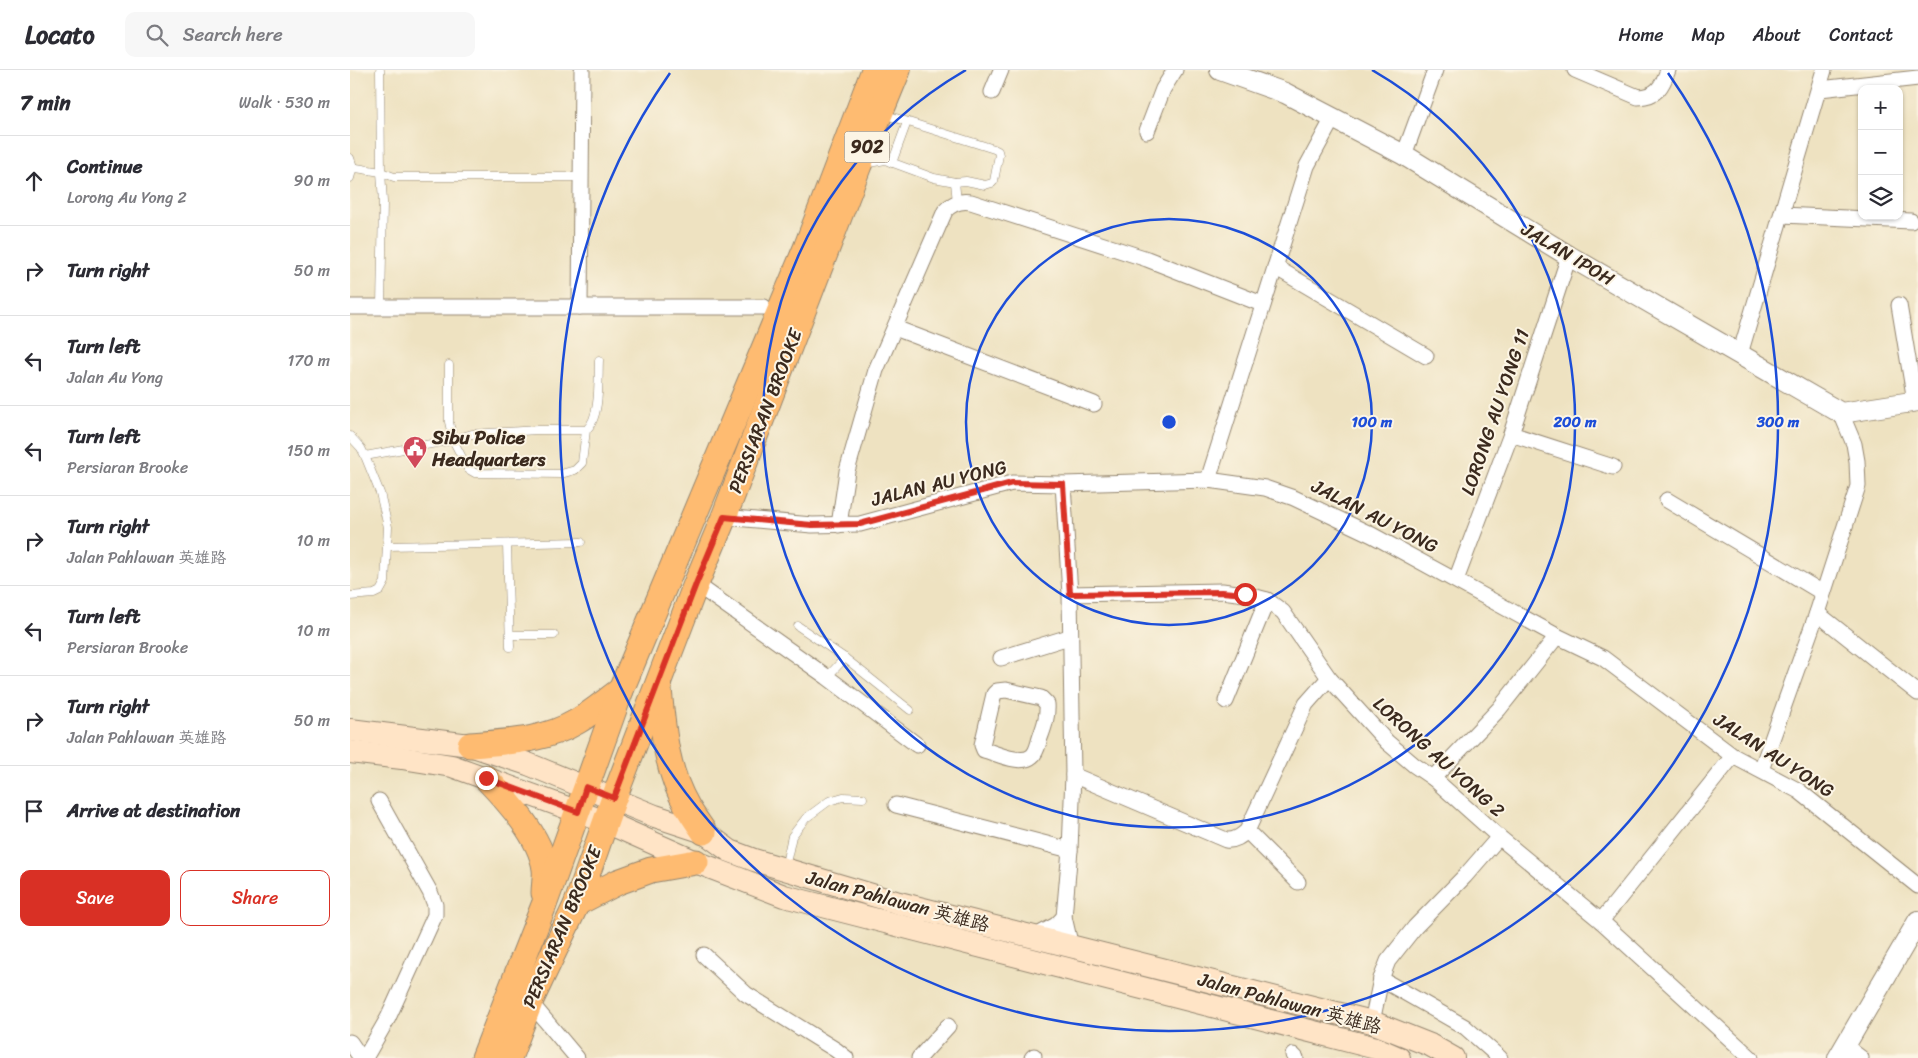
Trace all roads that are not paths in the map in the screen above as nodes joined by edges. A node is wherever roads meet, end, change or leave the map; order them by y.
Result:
1 (380, 70) edge
2 (582, 70) edge
3 (874, 70) edge
4 (898, 70) edge
5 (1001, 70) edge
6 (1175, 70) edge
7 (1220, 70) edge
8 (1435, 70) edge
9 (1575, 70) edge
10 (1668, 70) edge
11 (1824, 70) edge
12 (1918, 78) edge
13 (1820, 88) junction
14 (992, 92) dead end
15 (881, 114) junction
16 (1333, 118) junction
17 (907, 122) junction
18 (1147, 131) dead end
19 (1404, 155) junction
20 (350, 158) edge
21 (892, 163) junction
22 (859, 166) junction
23 (352, 167) edge
24 (381, 172) junction
25 (582, 177) junction
26 (350, 178) edge
27 (955, 182) junction
28 (957, 202) junction
29 (1782, 215) junction
30 (827, 220) junction
31 (1911, 221) dead end
32 (816, 250) junction
33 (1570, 256) junction
34 (1275, 267) junction
35 (1262, 304) junction
36 (381, 306) junction
37 (1899, 306) dead end
38 (350, 307) edge
39 (580, 307) junction
40 (764, 307) dead end
41 (895, 328) junction
42 (1740, 354) junction
43 (1426, 356) dead end
44 (599, 360) dead end
45 (448, 365) dead end
46 (1917, 401) edge
47 (1094, 404) dead end
48 (1841, 413) junction
49 (586, 430) junction
50 (1511, 434) junction
51 (350, 436) edge
52 (453, 440) junction
53 (365, 456) junction
54 (1613, 467) dead end
55 (1208, 480) junction
56 (1063, 484) junction
57 (1667, 500) dead end
58 (724, 517) junction
59 (839, 525) junction
60 (582, 542) dead end
61 (507, 544) junction
62 (388, 546) junction
63 (1456, 580) junction
64 (696, 584) junction
65 (1823, 593) junction
66 (1070, 594) junction
67 (350, 596) edge
68 (1267, 600) junction
69 (1817, 614) junction
70 (798, 626) dead end
71 (510, 635) junction
72 (554, 636) dead end
73 (1557, 636) junction
74 (1069, 637) junction
75 (510, 647) dead end
76 (845, 658) junction
77 (1001, 658) dead end
78 (828, 676) junction
79 (1329, 678) junction
80 (658, 684) junction
81 (621, 690) junction
82 (1918, 693) edge
83 (1226, 701) dead end
84 (1048, 704) junction
85 (1071, 705) junction
86 (910, 710) dead end
87 (350, 730) edge
88 (470, 745) junction
89 (917, 745) dead end
90 (350, 752) edge
91 (1733, 756) junction
92 (1761, 770) junction
93 (1073, 775) junction
94 (486, 778) junction
95 (1433, 778) junction
96 (586, 787) junction
97 (614, 798) junction
98 (863, 798) dead end
99 (380, 802) dead end
100 (896, 805) dead end
101 (578, 812) junction
102 (606, 822) junction
103 (1246, 831) junction
104 (704, 832) junction
105 (1499, 837) junction
106 (1070, 850) junction
107 (696, 862) junction
108 (784, 870) junction
109 (1298, 882) dead end
110 (1918, 886) edge
111 (577, 903) junction
112 (544, 905) junction
113 (1064, 918) junction
114 (1601, 921) junction
115 (1918, 921) edge
116 (1034, 937) junction
117 (1071, 947) junction
118 (704, 955) dead end
119 (1381, 979) junction
120 (530, 1002) junction
121 (1372, 1022) junction
122 (948, 1026) dead end
123 (350, 1042) edge
124 (1375, 1053) edge
125 (1848, 1054) edge
126 (837, 1055) edge
127 (361, 1058) edge
128 (365, 1058) edge
129 (484, 1058) edge
130 (509, 1058) edge
131 (577, 1058) edge
132 (919, 1058) edge
133 (1398, 1058) edge
134 (1453, 1058) edge
135 (1500, 1058) edge
136 (1750, 1058) edge

1 - 24 lane
2 - 25 street
3 - 30 main road, PERSIARAN BROOKE / 902
4 - 15 main road, PERSIARAN BROOKE / 902
5 - 14 street
6 - 18 street
7 - 16 street, JALAN IPOH
8 - 19 street
9 - 10 street
11 - 13 street
12 - 13 street
13 - 29 street
15 - 17 lane
15 - 22 main road, PERSIARAN BROOKE / 902
16 - 19 street, JALAN IPOH
16 - 34 street
17 - 21 lane
17 - 27 lane
19 - 33 street, JALAN IPOH
20 - 23 lane
21 - 22 lane
21 - 27 lane
22 - 30 main road, PERSIARAN BROOKE / 902
23 - 24 lane
23 - 26 lane
24 - 25 lane
24 - 36 lane
25 - 39 street
27 - 28 lane
28 - 35 street
28 - 41 street
29 - 31 street
29 - 42 street
30 - 32 main road, PERSIARAN BROOKE / 902
32 - 58 main road, PERSIARAN BROOKE / 902
32 - 81 main road, PERSIARAN BROOKE / 902
33 - 42 street, JALAN IPOH
33 - 50 street, LORONG AU YONG 11
34 - 35 street
34 - 43 street
35 - 55 street
36 - 38 street
36 - 39 street
37 - 46 street
39 - 40 street
41 - 47 street
41 - 59 street
42 - 48 street, JALAN IPOH
44 - 49 lane
45 - 52 lane
46 - 48 street
48 - 65 street
49 - 52 lane
49 - 52 lane
50 - 54 street
50 - 63 street, LORONG AU YONG 11
51 - 53 lane
52 - 53 lane
53 - 62 lane
55 - 56 street, JALAN AU YONG
55 - 63 street, JALAN AU YONG
56 - 59 street, JALAN AU YONG
56 - 66 street
57 - 65 street
58 - 59 street, JALAN AU YONG
58 - 64 main road, PERSIARAN BROOKE / 902
60 - 61 lane
61 - 62 lane
61 - 71 lane
62 - 67 lane
63 - 73 street, JALAN AU YONG
64 - 78 street
64 - 80 main road, PERSIARAN BROOKE / 902
65 - 69 street
66 - 68 street, LORONG AU YONG 2
66 - 74 street
68 - 79 street, LORONG AU YONG 2
68 - 83 street
69 - 82 street
69 - 92 street
70 - 76 lane
71 - 72 lane
71 - 75 lane
73 - 91 street, JALAN AU YONG
73 - 95 street
74 - 77 street
74 - 85 street
76 - 78 lane
76 - 86 lane
78 - 89 street
79 - 95 street, LORONG AU YONG 2
79 - 103 street
80 - 97 main road, PERSIARAN BROOKE / 902
80 - 104 main road
81 - 88 main road
81 - 96 main road, PERSIARAN BROOKE / 902
84 - 84 street
84 - 85 street
85 - 93 street
87 - 88 main road, Jalan Pahlawan 英雄路
88 - 96 main road, Jalan Pahlawan 英雄路
90 - 94 main road, Jalan Pahlawan 英雄路
91 - 92 street, JALAN AU YONG
91 - 114 street
92 - 110 street, JALAN AU YONG
93 - 103 street
93 - 106 street
94 - 101 main road, Jalan Pahlawan 英雄路
94 - 112 main road
95 - 105 street, LORONG AU YONG 2
96 - 97 main road, Jalan Pahlawan 英雄路
96 - 101 main road, PERSIARAN BROOKE / 902
97 - 102 main road, PERSIARAN BROOKE / 902
97 - 104 main road, Jalan Pahlawan 英雄路
98 - 108 lane
99 - 128 street
100 - 106 street
101 - 102 main road, Jalan Pahlawan 英雄路
101 - 112 main road, PERSIARAN BROOKE / 902
102 - 107 main road, Jalan Pahlawan 英雄路
102 - 111 main road, PERSIARAN BROOKE / 902
103 - 109 street
104 - 108 main road, Jalan Pahlawan 英雄路
105 - 114 street, LORONG AU YONG 2
105 - 119 street
106 - 113 street
107 - 111 main road
107 - 124 main road, Jalan Pahlawan 英雄路
108 - 116 main road, Jalan Pahlawan 英雄路
111 - 120 main road, PERSIARAN BROOKE / 902
112 - 129 main road, PERSIARAN BROOKE / 902
113 - 116 street
113 - 117 street
114 - 136 street, LORONG AU YONG 2
115 - 125 street
116 - 117 main road, Jalan Pahlawan 英雄路
117 - 121 main road, Jalan Pahlawan 英雄路
118 - 126 street
119 - 121 street
119 - 135 street
120 - 130 main road, PERSIARAN BROOKE / 902
120 - 131 street
121 - 134 main road, Jalan Pahlawan 英雄路
122 - 132 street
123 - 127 street
124 - 133 main road, Jalan Pahlawan 英雄路

